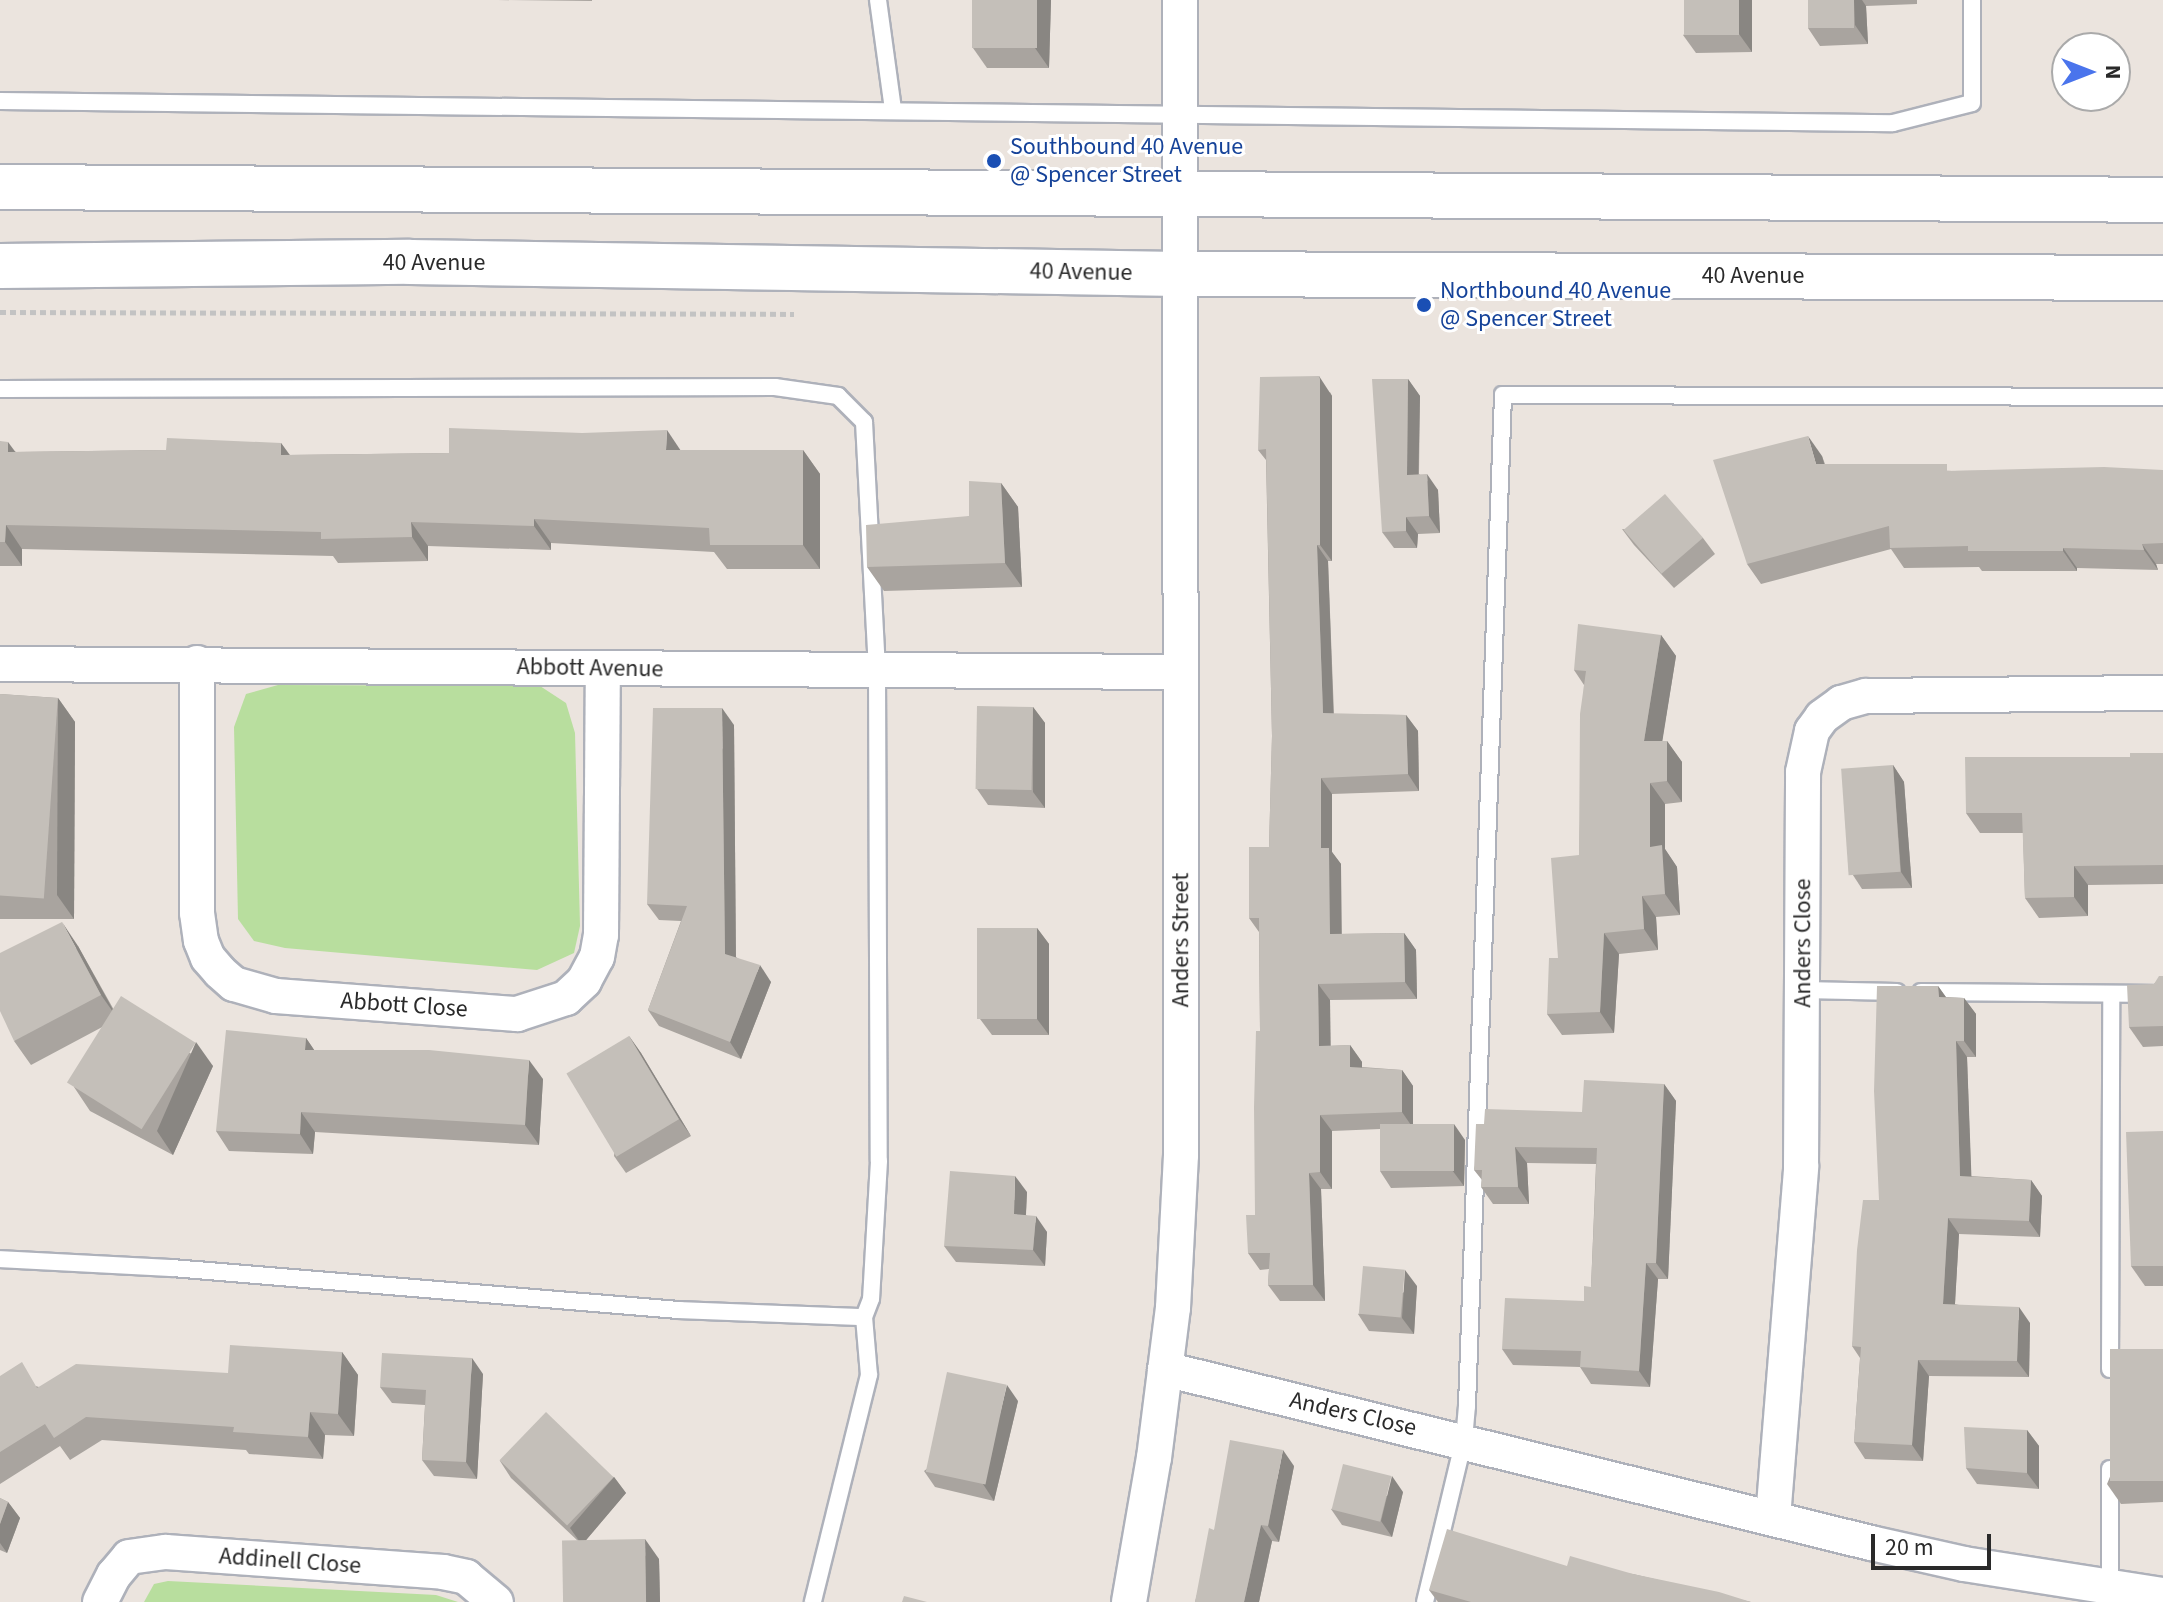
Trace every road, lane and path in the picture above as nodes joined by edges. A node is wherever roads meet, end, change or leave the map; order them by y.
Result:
1 (878, 0) edge
2 (1180, 0) edge
3 (1972, 0) edge
4 (0, 101) edge
5 (893, 110) junction
6 (1179, 115) junction
7 (0, 187) edge
8 (1179, 194) junction
9 (2163, 200) edge
10 (0, 266) edge
11 (1179, 274) junction
12 (2163, 278) edge
13 (0, 312) edge
14 (798, 314) dead end
15 (0, 389) edge
16 (2163, 397) edge
17 (197, 663) junction
18 (0, 664) edge
19 (603, 668) junction
20 (877, 672) junction
21 (1179, 672) junction
22 (2163, 693) edge
23 (1803, 990) junction
24 (2163, 994) edge
25 (2111, 995) junction
26 (0, 1259) edge
27 (864, 1317) junction
28 (1165, 1369) junction
29 (2110, 1379) edge
30 (1464, 1440) junction
31 (2110, 1459) edge
32 (1773, 1518) junction
33 (2110, 1587) junction
34 (2163, 1595) edge
35 (100, 1602) edge
36 (496, 1602) edge
37 (813, 1602) edge
38 (1129, 1602) edge
39 (1425, 1602) edge

1 - 5 lane
2 - 6 street, Anders Street
3 - 6 lane
4 - 5 lane
5 - 6 lane
6 - 8 street, Anders Street
7 - 8 main road
8 - 9 main road
8 - 11 street, Anders Street
10 - 11 main road, 40 Avenue
11 - 12 main road, 40 Avenue
11 - 21 street, Anders Street
13 - 14 path
15 - 20 lane
16 - 30 lane
17 - 18 street, Abbott Avenue
17 - 19 street, Abbott Avenue
17 - 19 street, Abbott Close
19 - 20 street, Abbott Avenue
20 - 21 street, Abbott Avenue
20 - 27 lane
21 - 28 street, Anders Street
22 - 23 street, Anders Close
23 - 25 lane
23 - 32 street, Anders Close
24 - 25 lane
25 - 29 lane
26 - 27 lane
27 - 37 lane
28 - 30 street, Anders Close
28 - 38 street, Anders Street
30 - 32 street, Anders Close
30 - 39 lane
31 - 33 lane
32 - 33 street, Anders Close
33 - 34 street, Anders Close
35 - 36 street, Addinell Close

